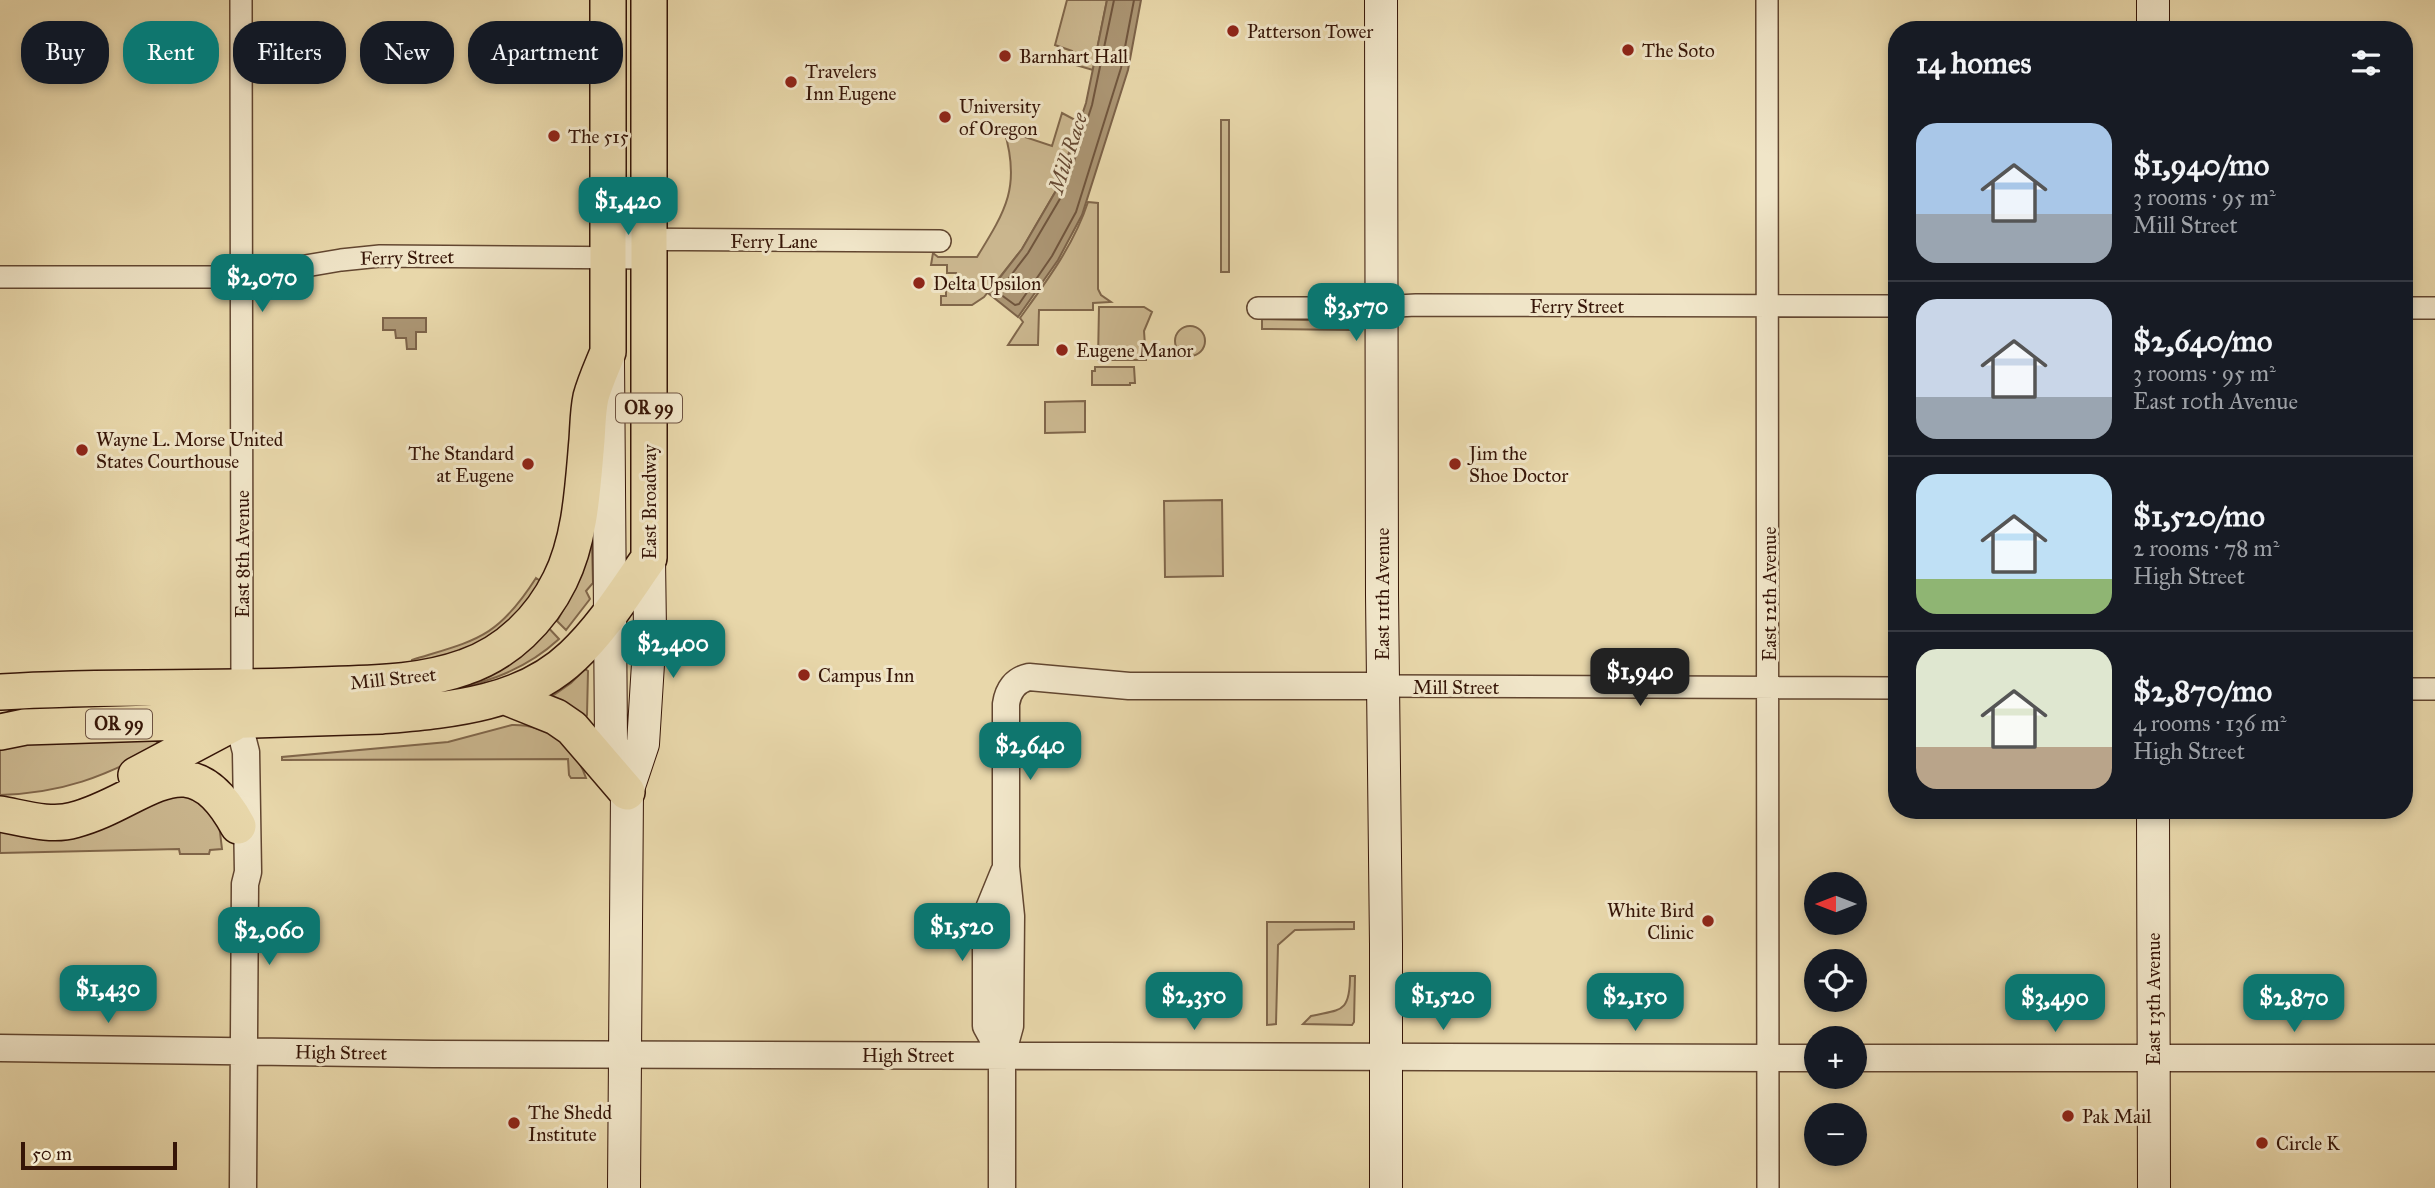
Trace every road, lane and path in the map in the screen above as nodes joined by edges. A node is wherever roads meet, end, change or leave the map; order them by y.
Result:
1 (241, 0) edge
2 (608, 0) edge
3 (649, 0) edge
4 (1381, 0) edge
5 (1768, 0) edge
6 (2153, 0) edge
7 (2153, 21) edge
8 (940, 241) dead end
9 (608, 248) junction
10 (648, 248) junction
11 (0, 277) edge
12 (241, 277) junction
13 (1382, 306) junction
14 (1769, 306) junction
15 (1888, 306) edge
16 (1258, 308) dead end
17 (2413, 308) edge
18 (2435, 308) edge
19 (608, 352) junction
20 (649, 558) junction
21 (609, 614) junction
22 (0, 683) edge
23 (1382, 686) junction
24 (1769, 688) junction
25 (1888, 688) edge
26 (2413, 689) edge
27 (2435, 689) edge
28 (39, 690) junction
29 (0, 692) edge
30 (506, 697) junction
31 (240, 704) junction
32 (0, 732) edge
33 (627, 792) junction
34 (2, 814) edge
35 (2153, 819) edge
36 (238, 826) junction
37 (245, 884) junction
38 (0, 1048) edge
39 (244, 1050) junction
40 (625, 1053) junction
41 (1002, 1055) junction
42 (1386, 1056) junction
43 (1769, 1057) junction
44 (2153, 1057) junction
45 (1804, 1058) edge
46 (1867, 1058) edge
47 (2435, 1058) edge
48 (243, 1188) edge
49 (624, 1188) edge
50 (1002, 1188) edge
51 (1386, 1188) edge
52 (1768, 1188) edge
53 (2154, 1188) edge

1 - 12 street, East 8th Avenue
2 - 9 main road, East Broadway
3 - 10 main road, East Broadway / OR 99
4 - 13 main road, East 11th Avenue
5 - 14 street, East 12th Avenue
6 - 7 main road
8 - 10 street, Ferry Lane
9 - 10 street, Ferry Lane
9 - 12 street, Ferry Street
9 - 19 main road, East Broadway
10 - 20 main road, East Broadway / OR 99
11 - 12 street, Ferry Street
12 - 31 street, East 8th Avenue
13 - 14 street, Ferry Street
13 - 16 street, Ferry Street
13 - 23 main road, East 11th Avenue
14 - 15 street, Ferry Street
14 - 24 street, East 12th Avenue
17 - 18 street
19 - 21 main road, East Broadway
19 - 31 main road, Mill Street
20 - 21 main road, Mill Street / OR 99
20 - 33 main road, East Broadway
21 - 30 main road, Mill Street / OR 99
21 - 33 main road, East Broadway
22 - 28 main road
23 - 24 street, Mill Street
23 - 41 street, Mill Street
23 - 42 main road, East 11th Avenue
24 - 25 street, Mill Street
24 - 43 street, East 12th Avenue
26 - 27 street
28 - 29 main road
28 - 31 main road, Mill Street
30 - 31 main road, Mill Street / OR 99
30 - 33 main road
31 - 32 main road, OR 99
31 - 34 main road, Mill Street
31 - 36 street, East 8th Avenue
31 - 37 street, East 8th Avenue
33 - 40 main road, East Broadway
34 - 36 main road
35 - 44 main road, East 13th Avenue
36 - 37 street, East 8th Avenue
37 - 39 street, East 8th Avenue
38 - 39 street, High Street
39 - 40 street, High Street
39 - 48 street, East 8th Avenue
40 - 41 street, High Street
40 - 49 main road, East Broadway
41 - 42 street, High Street
41 - 50 street
42 - 43 street, High Street
42 - 51 main road, East 11th Avenue
43 - 45 street, High Street
43 - 52 street, East 12th Avenue
44 - 46 street
44 - 47 street
44 - 53 main road, East 13th Avenue

